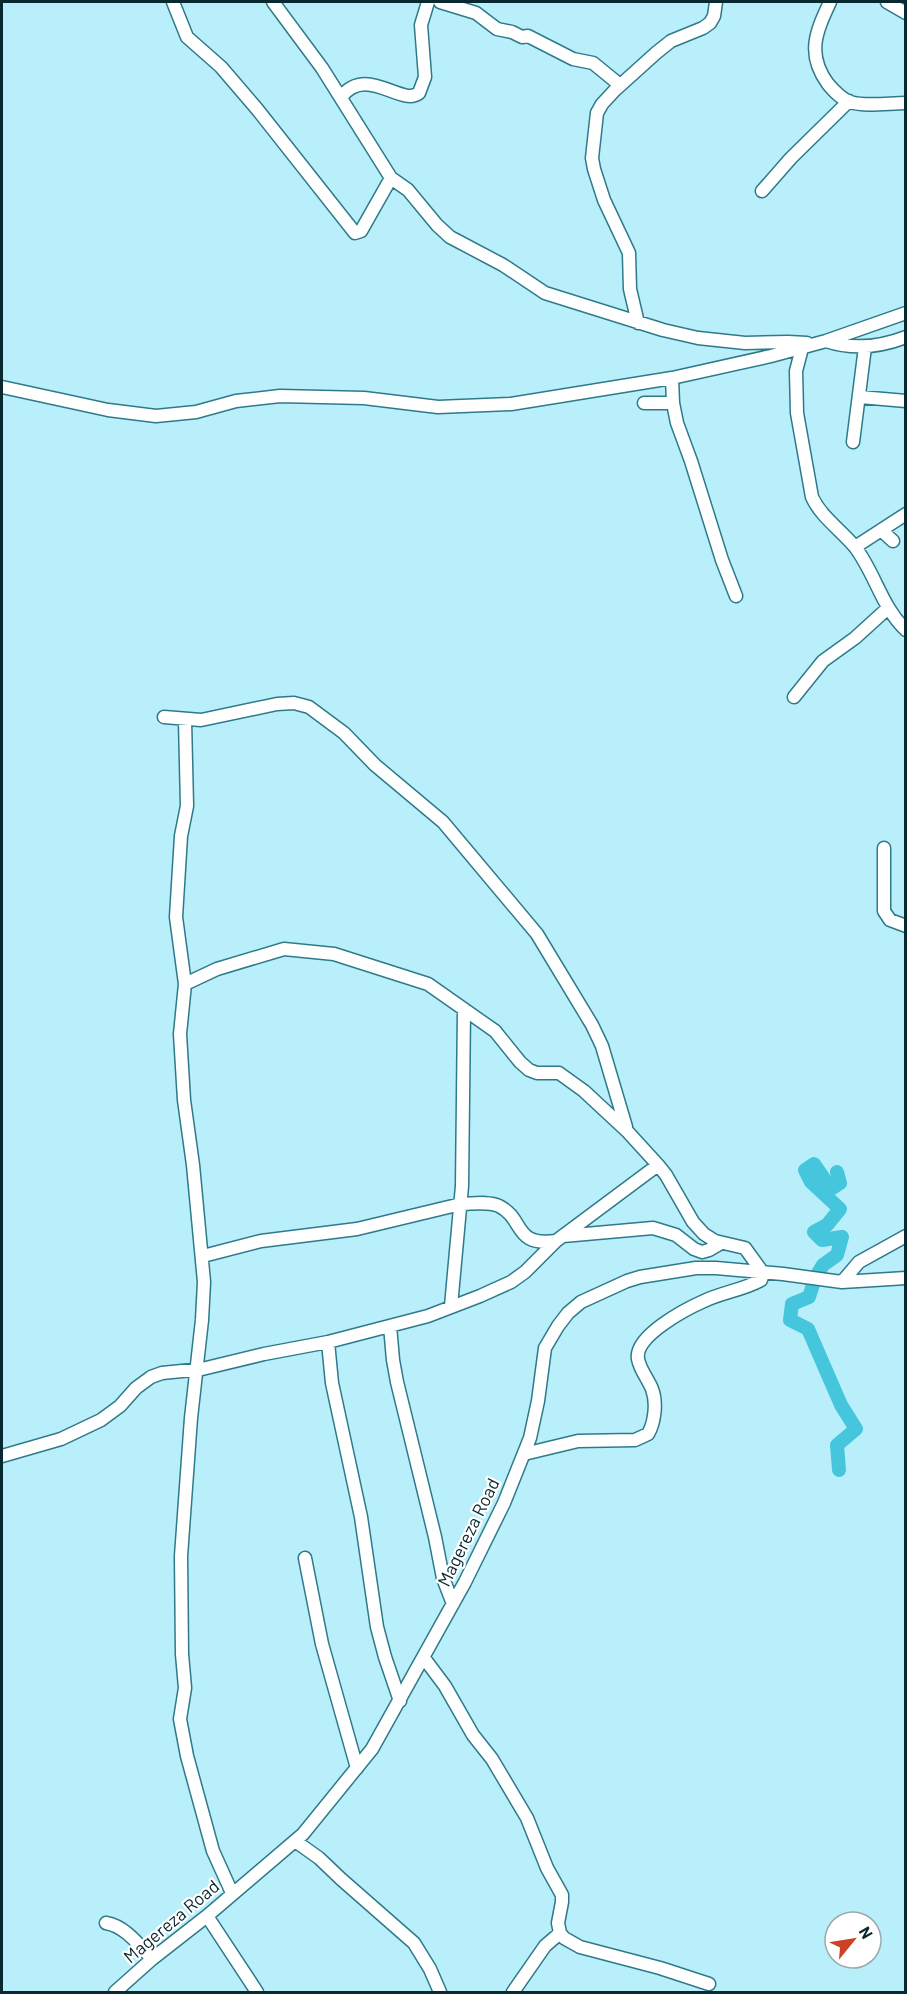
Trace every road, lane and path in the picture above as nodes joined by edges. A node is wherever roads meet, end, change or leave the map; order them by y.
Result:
1 (173, 2) edge
2 (273, 2) edge
3 (428, 2) edge
4 (440, 2) edge
5 (716, 2) edge
6 (830, 2) edge
7 (887, 2) edge
8 (906, 13) edge
9 (620, 85) junction
10 (341, 97) junction
11 (849, 101) junction
12 (906, 103) edge
13 (391, 177) junction
14 (762, 191) dead end
15 (906, 313) edge
16 (638, 323) junction
17 (906, 337) edge
18 (821, 343) junction
19 (865, 347) junction
20 (802, 348) junction
21 (672, 378) junction
22 (2, 387) edge
23 (860, 397) junction
24 (906, 401) edge
25 (673, 403) junction
26 (644, 404) dead end
27 (854, 442) dead end
28 (906, 514) edge
29 (881, 530) junction
30 (893, 541) dead end
31 (855, 547) junction
32 (736, 596) dead end
33 (888, 608) junction
34 (906, 630) edge
35 (794, 697) dead end
36 (164, 717) dead end
37 (185, 720) junction
38 (884, 848) dead end
39 (906, 926) edge
40 (185, 984) junction
41 (464, 1009) junction
42 (627, 1131) junction
43 (658, 1165) junction
44 (461, 1204) junction
45 (906, 1236) edge
46 (560, 1238) junction
47 (721, 1243) junction
48 (203, 1256) junction
49 (764, 1273) junction
50 (906, 1278) edge
51 (842, 1282) junction
52 (451, 1306) junction
53 (390, 1326) junction
54 (328, 1342) junction
55 (197, 1368) junction
56 (524, 1454) junction
57 (2, 1455) edge
58 (305, 1558) dead end
59 (453, 1604) junction
60 (424, 1658) junction
61 (400, 1701) junction
62 (357, 1768) junction
63 (295, 1841) junction
64 (232, 1893) junction
65 (207, 1916) junction
66 (106, 1923) dead end
67 (560, 1933) junction
68 (152, 1959) junction
69 (709, 1984) dead end
70 (115, 1992) edge
71 (257, 1992) edge
72 (440, 1992) edge
73 (513, 1992) edge

1 - 13 street
2 - 10 street
3 - 10 street
4 - 9 street
5 - 9 street
6 - 11 street
7 - 8 street
9 - 16 street
10 - 13 street
11 - 12 street
11 - 14 street
13 - 16 street
15 - 18 street
16 - 18 street
17 - 19 street
18 - 19 street
18 - 20 street
19 - 23 street
20 - 21 street
20 - 31 street
21 - 22 street
21 - 25 street
23 - 24 street
23 - 27 street
25 - 26 street
25 - 32 street
28 - 29 street
29 - 30 street
29 - 31 street
31 - 33 street
33 - 34 street
33 - 35 street
36 - 37 street
37 - 40 street
37 - 42 street
38 - 39 street
40 - 41 street
40 - 48 street
41 - 42 street
41 - 44 street
42 - 43 street
43 - 46 street
43 - 47 street
44 - 46 street
44 - 48 street
44 - 52 street
45 - 51 street
46 - 47 street
46 - 52 street
47 - 49 street
48 - 55 street
49 - 51 street, Magereza Road
49 - 56 street, Magereza Road
49 - 56 street
50 - 51 street, Magereza Road
52 - 53 street
53 - 54 street
53 - 59 street
54 - 55 street
54 - 61 street
55 - 57 street
55 - 64 street
56 - 59 street, Magereza Road
58 - 62 street
59 - 60 street, Magereza Road
60 - 61 street, Magereza Road
60 - 67 street
61 - 62 street, Magereza Road
62 - 63 street, Magereza Road
63 - 64 street, Magereza Road
63 - 72 street
64 - 65 street, Magereza Road
65 - 68 street, Magereza Road
65 - 71 street
66 - 68 street
67 - 69 street
67 - 73 street
68 - 70 street, Magereza Road

